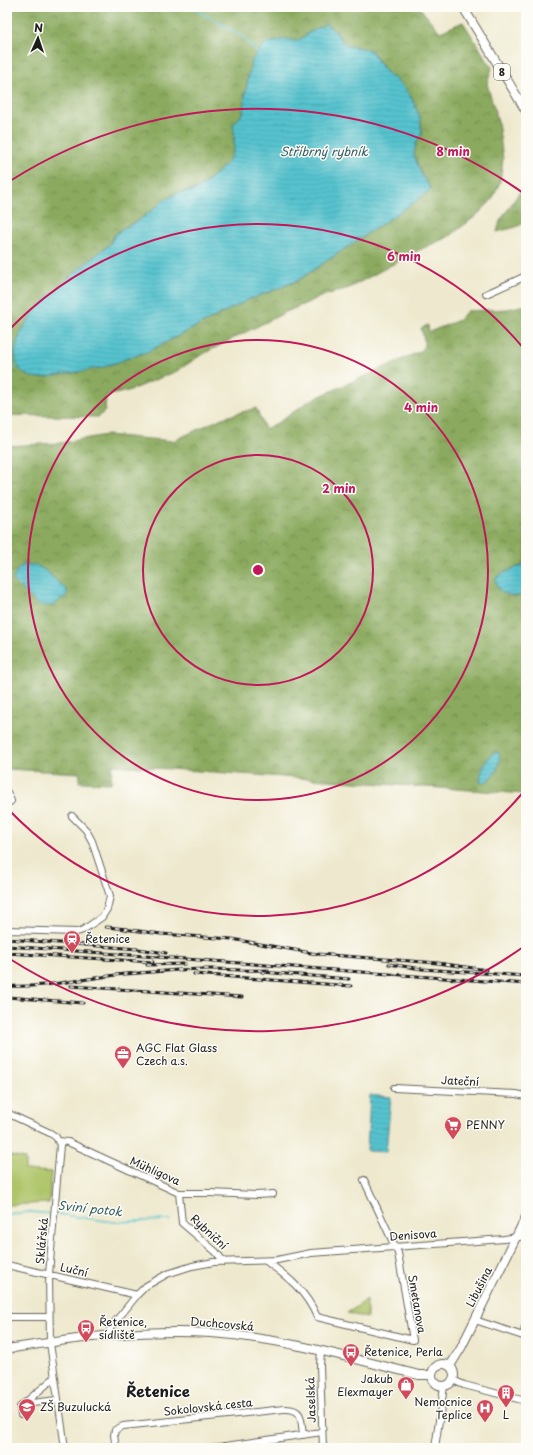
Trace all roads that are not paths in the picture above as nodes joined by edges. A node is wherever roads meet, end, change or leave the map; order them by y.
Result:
1 (463, 7) edge
2 (526, 111) edge
3 (526, 276) edge
4 (486, 294) dead end
5 (7, 792) edge
6 (7, 804) edge
7 (72, 816) dead end
8 (7, 930) edge
9 (394, 1088) dead end
10 (526, 1096) edge
11 (7, 1112) edge
12 (59, 1141) junction
13 (364, 1180) dead end
14 (179, 1193) junction
15 (273, 1194) dead end
16 (526, 1217) edge
17 (526, 1236) edge
18 (516, 1237) junction
19 (395, 1247) junction
20 (266, 1261) junction
21 (224, 1262) junction
22 (7, 1265) edge
23 (49, 1274) junction
24 (137, 1295) junction
25 (7, 1317) edge
26 (49, 1317) junction
27 (475, 1320) junction
28 (526, 1324) edge
29 (108, 1335) junction
30 (524, 1337) edge
31 (50, 1343) junction
32 (7, 1349) edge
33 (321, 1351) junction
34 (450, 1366) junction
35 (432, 1375) junction
36 (54, 1378) junction
37 (453, 1380) junction
38 (444, 1386) junction
39 (57, 1400) junction
40 (526, 1401) edge
41 (24, 1404) junction
42 (21, 1415) dead end
43 (322, 1432) junction
44 (303, 1435) junction
45 (65, 1448) edge
46 (116, 1448) edge
47 (212, 1448) edge
48 (323, 1448) edge
49 (435, 1448) edge

1 - 2 main road, 8
3 - 4 street
5 - 6 street
7 - 8 street
9 - 10 street, Jateční
11 - 12 street
12 - 14 street, Mühligova
12 - 23 street, Sklářská
13 - 19 street, Smetanova
14 - 15 street, Mühligova
14 - 21 street, Rybniční
16 - 18 main road, Libušina
17 - 18 street, Denisova
18 - 19 street, Denisova
18 - 27 main road, Libušina
19 - 20 street, Denisova
19 - 20 street, Smetanova
20 - 21 street, Denisova
21 - 24 street, Denisova
22 - 23 street, Luční
23 - 24 street, Luční
23 - 26 street, Sklářská
24 - 29 street, Denisova
25 - 26 street
26 - 31 street, Sklářská
27 - 30 street
27 - 34 main road, Libušina
28 - 30 street
29 - 31 main road, Duchcovská
29 - 33 main road, Duchcovská
31 - 32 main road, Duchcovská
31 - 36 street, Sklářská
33 - 35 main road, Duchcovská
33 - 43 street, Jaselská
34 - 35 main road
34 - 37 main road
35 - 38 main road
36 - 39 street, Sklářská
36 - 41 street
37 - 38 main road
37 - 40 street
38 - 49 street
39 - 41 street
39 - 45 street, Sklářská
41 - 42 street
43 - 44 street
43 - 48 street, Jaselská
44 - 46 street, Sokolovská cesta
44 - 47 street

